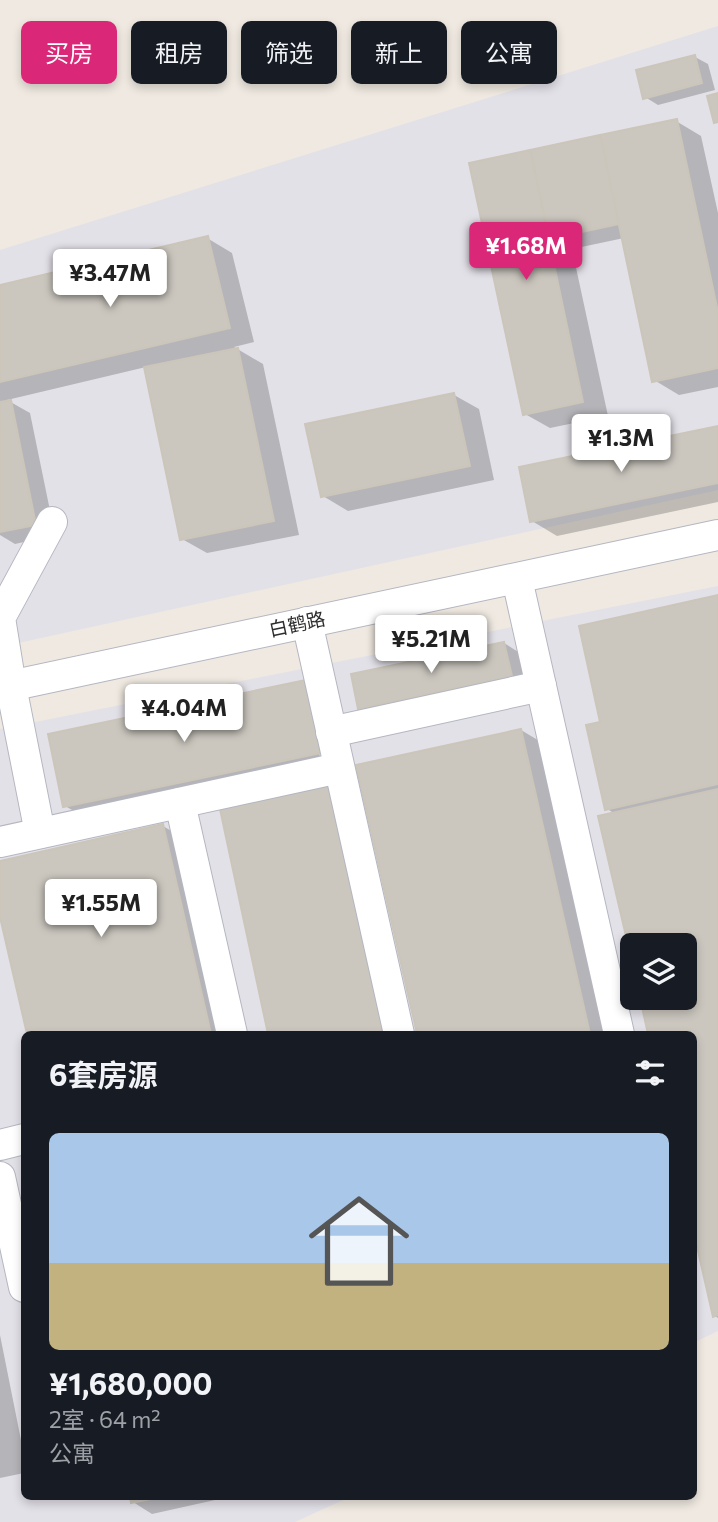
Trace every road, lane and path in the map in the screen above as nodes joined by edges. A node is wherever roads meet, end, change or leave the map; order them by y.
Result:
1 (52, 522) dead end
2 (718, 535) edge
3 (517, 579) junction
4 (307, 622) junction
5 (541, 686) junction
6 (5, 687) edge
7 (331, 732) junction
8 (339, 768) junction
9 (180, 803) junction
10 (40, 833) junction
11 (0, 842) edge
12 (231, 1031) edge
13 (398, 1031) edge
14 (618, 1031) edge
15 (21, 1140) edge
16 (0, 1144) edge
17 (0, 1177) edge
18 (21, 1273) edge

1 - 6 street
2 - 3 street, 白鹤路
3 - 4 street, 白鹤路
3 - 5 street
4 - 6 street, 白鹤路
4 - 7 street
5 - 7 street
5 - 14 street
6 - 10 street
7 - 8 street
8 - 9 street
8 - 13 street
9 - 10 street
9 - 12 street
10 - 11 street
15 - 16 street
17 - 18 street

